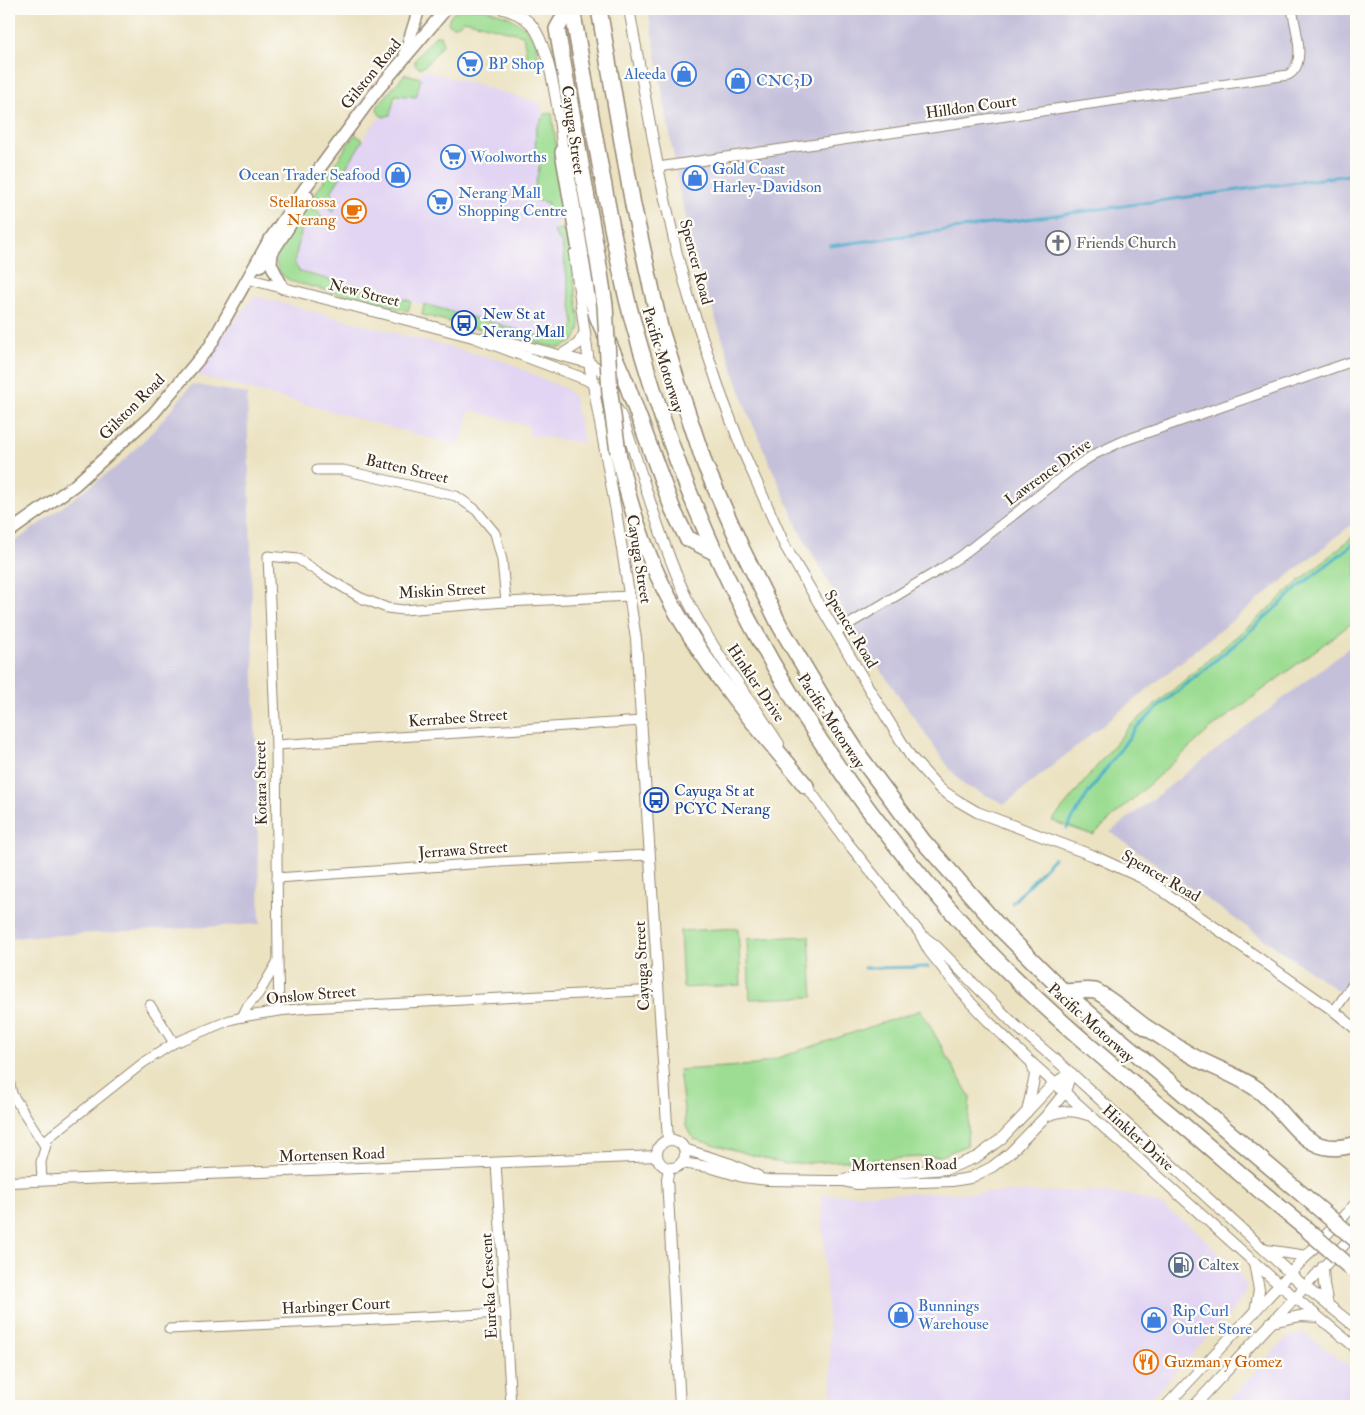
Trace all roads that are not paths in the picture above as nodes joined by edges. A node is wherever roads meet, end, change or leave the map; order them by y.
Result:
1 (419, 9) edge
2 (446, 9) edge
3 (503, 9) edge
4 (568, 9) edge
5 (572, 9) edge
6 (599, 9) edge
7 (629, 9) edge
8 (1292, 9) edge
9 (402, 61) junction
10 (342, 138) junction
11 (563, 152) junction
12 (658, 168) junction
13 (272, 253) junction
14 (248, 278) junction
15 (283, 288) junction
16 (585, 331) junction
17 (473, 336) junction
18 (561, 355) junction
19 (1356, 360) edge
20 (589, 363) junction
21 (592, 382) junction
22 (623, 420) junction
23 (317, 470) dead end
24 (9, 532) edge
25 (716, 553) junction
26 (268, 556) joint
27 (630, 596) junction
28 (506, 602) junction
29 (836, 632) junction
30 (642, 721) junction
31 (276, 745) junction
32 (806, 786) junction
33 (650, 855) junction
34 (277, 878) junction
35 (918, 932) junction
36 (278, 961) junction
37 (1356, 980) edge
38 (658, 990) junction
39 (1064, 992) junction
40 (150, 1005) dead end
41 (280, 1011) junction
42 (1334, 1011) junction
43 (242, 1017) junction
44 (1356, 1029) edge
45 (174, 1043) junction
46 (1032, 1063) junction
47 (1072, 1073) junction
48 (9, 1079) edge
49 (1054, 1083) junction
50 (1065, 1092) junction
51 (1027, 1113) junction
52 (1092, 1116) junction
53 (1045, 1117) junction
54 (668, 1140) junction
55 (1356, 1144) edge
56 (45, 1146) junction
57 (684, 1149) junction
58 (657, 1156) junction
59 (496, 1163) junction
60 (681, 1163) junction
61 (669, 1168) junction
62 (768, 1180) junction
63 (42, 1181) junction
64 (842, 1181) junction
65 (9, 1182) edge
66 (1191, 1182) junction
67 (1356, 1203) edge
68 (1194, 1209) junction
69 (1356, 1232) edge
70 (1356, 1240) edge
71 (1264, 1249) junction
72 (1307, 1256) junction
73 (1254, 1262) junction
74 (1323, 1266) junction
75 (1354, 1270) edge
76 (1291, 1274) junction
77 (1280, 1285) junction
78 (1304, 1286) junction
79 (1294, 1297) junction
80 (1328, 1305) junction
81 (505, 1312) junction
82 (1255, 1313) junction
83 (1318, 1318) junction
84 (1271, 1322) junction
85 (1356, 1327) edge
86 (169, 1329) dead end
87 (1356, 1348) edge
88 (511, 1406) edge
89 (680, 1406) edge
90 (1166, 1406) edge
91 (1194, 1406) edge

1 - 9 main road
2 - 9 main road, Gilston Road
3 - 11 street, Cayuga Street
4 - 32 highway, bridge
5 - 25 highway, Pacific Motorway
6 - 39 highway, Pacific Motorway
7 - 12 street, Spencer Road
8 - 12 street, Hilldon Court
9 - 10 main road, Gilston Road
10 - 13 main road, Gilston Road
10 - 14 main road, Gilston Road
11 - 16 street, Cayuga Street
11 - 25 highway
12 - 29 street, Spencer Road
13 - 14 main road, Gilston Road
13 - 15 main road
14 - 15 street, New Street
14 - 24 main road, Gilston Road
15 - 17 street, New Street
16 - 18 street
16 - 20 street, Cayuga Street
17 - 18 street, New Street
17 - 21 street, New Street
18 - 20 street, New Street
19 - 29 street, Lawrence Drive
20 - 21 street, Cayuga Street
20 - 22 street, Hinkler Drive
21 - 22 street, Hinkler Drive
21 - 27 street, Cayuga Street
22 - 32 street, Hinkler Drive
23 - 28 street, Batten Street
25 - 75 highway, Pacific Motorway, bridge
26 - 28 street, Miskin Street
26 - 31 street, Kotara Street
27 - 28 street, Miskin Street
27 - 30 street, Cayuga Street
29 - 42 street, Spencer Road
30 - 31 street, Kerrabee Street
30 - 33 street, Cayuga Street
31 - 34 street, Kotara Street
32 - 35 street, Hinkler Drive
33 - 34 street, Jerrawa Street
33 - 38 street, Cayuga Street
34 - 36 street, Kotara Street
35 - 46 street, Hinkler Drive
35 - 47 street, Hinkler Drive
36 - 41 street, Kotara Street
36 - 43 street
37 - 42 street
38 - 41 street, Onslow Street
38 - 54 street, Cayuga Street
39 - 55 highway
39 - 70 highway, Pacific Motorway, bridge
40 - 45 street
41 - 43 street, Onslow Street
42 - 44 street, Spencer Road
43 - 45 street, Onslow Street
45 - 56 street, Onslow Street
46 - 49 street, Hinkler Drive
46 - 51 street
47 - 49 street, Mortensen Road
47 - 50 street, Mortensen Road
47 - 66 street, Hinkler Drive
48 - 56 street
49 - 50 street, Hinkler Drive
49 - 51 street, Mortensen Road
50 - 52 street, Hinkler Drive
50 - 53 street, Mortensen Road
51 - 64 street, Mortensen Road
52 - 53 street
52 - 68 street, Hinkler Drive
53 - 64 street, Mortensen Road
54 - 57 street
54 - 58 street
56 - 63 street
57 - 60 street
57 - 62 street, Mortensen Road
58 - 59 street, Mortensen Road
58 - 61 street
59 - 63 street, Mortensen Road
59 - 81 street, Eureka Crescent
60 - 61 street
60 - 62 street, Mortensen Road
61 - 89 street
62 - 64 street, Mortensen Road
63 - 65 street, Mortensen Road
66 - 68 street
66 - 71 street, Hinkler Drive
67 - 72 street
68 - 73 street, Hinkler Drive
69 - 74 street
71 - 72 street
71 - 76 street, Hinkler Drive
72 - 76 street
73 - 77 street, Hinkler Drive
73 - 82 street
74 - 78 street
74 - 80 street
76 - 77 street
76 - 78 street, Hinkler Drive
77 - 79 street, Hinkler Drive
77 - 82 street
78 - 79 street
78 - 80 street, Hinkler Drive
79 - 83 street, Hinkler Drive
79 - 84 street
80 - 85 street, Hinkler Drive
81 - 86 street, Harbinger Court
81 - 88 street, Eureka Crescent
82 - 90 street
83 - 84 street
83 - 87 street, Hinkler Drive
84 - 91 street

